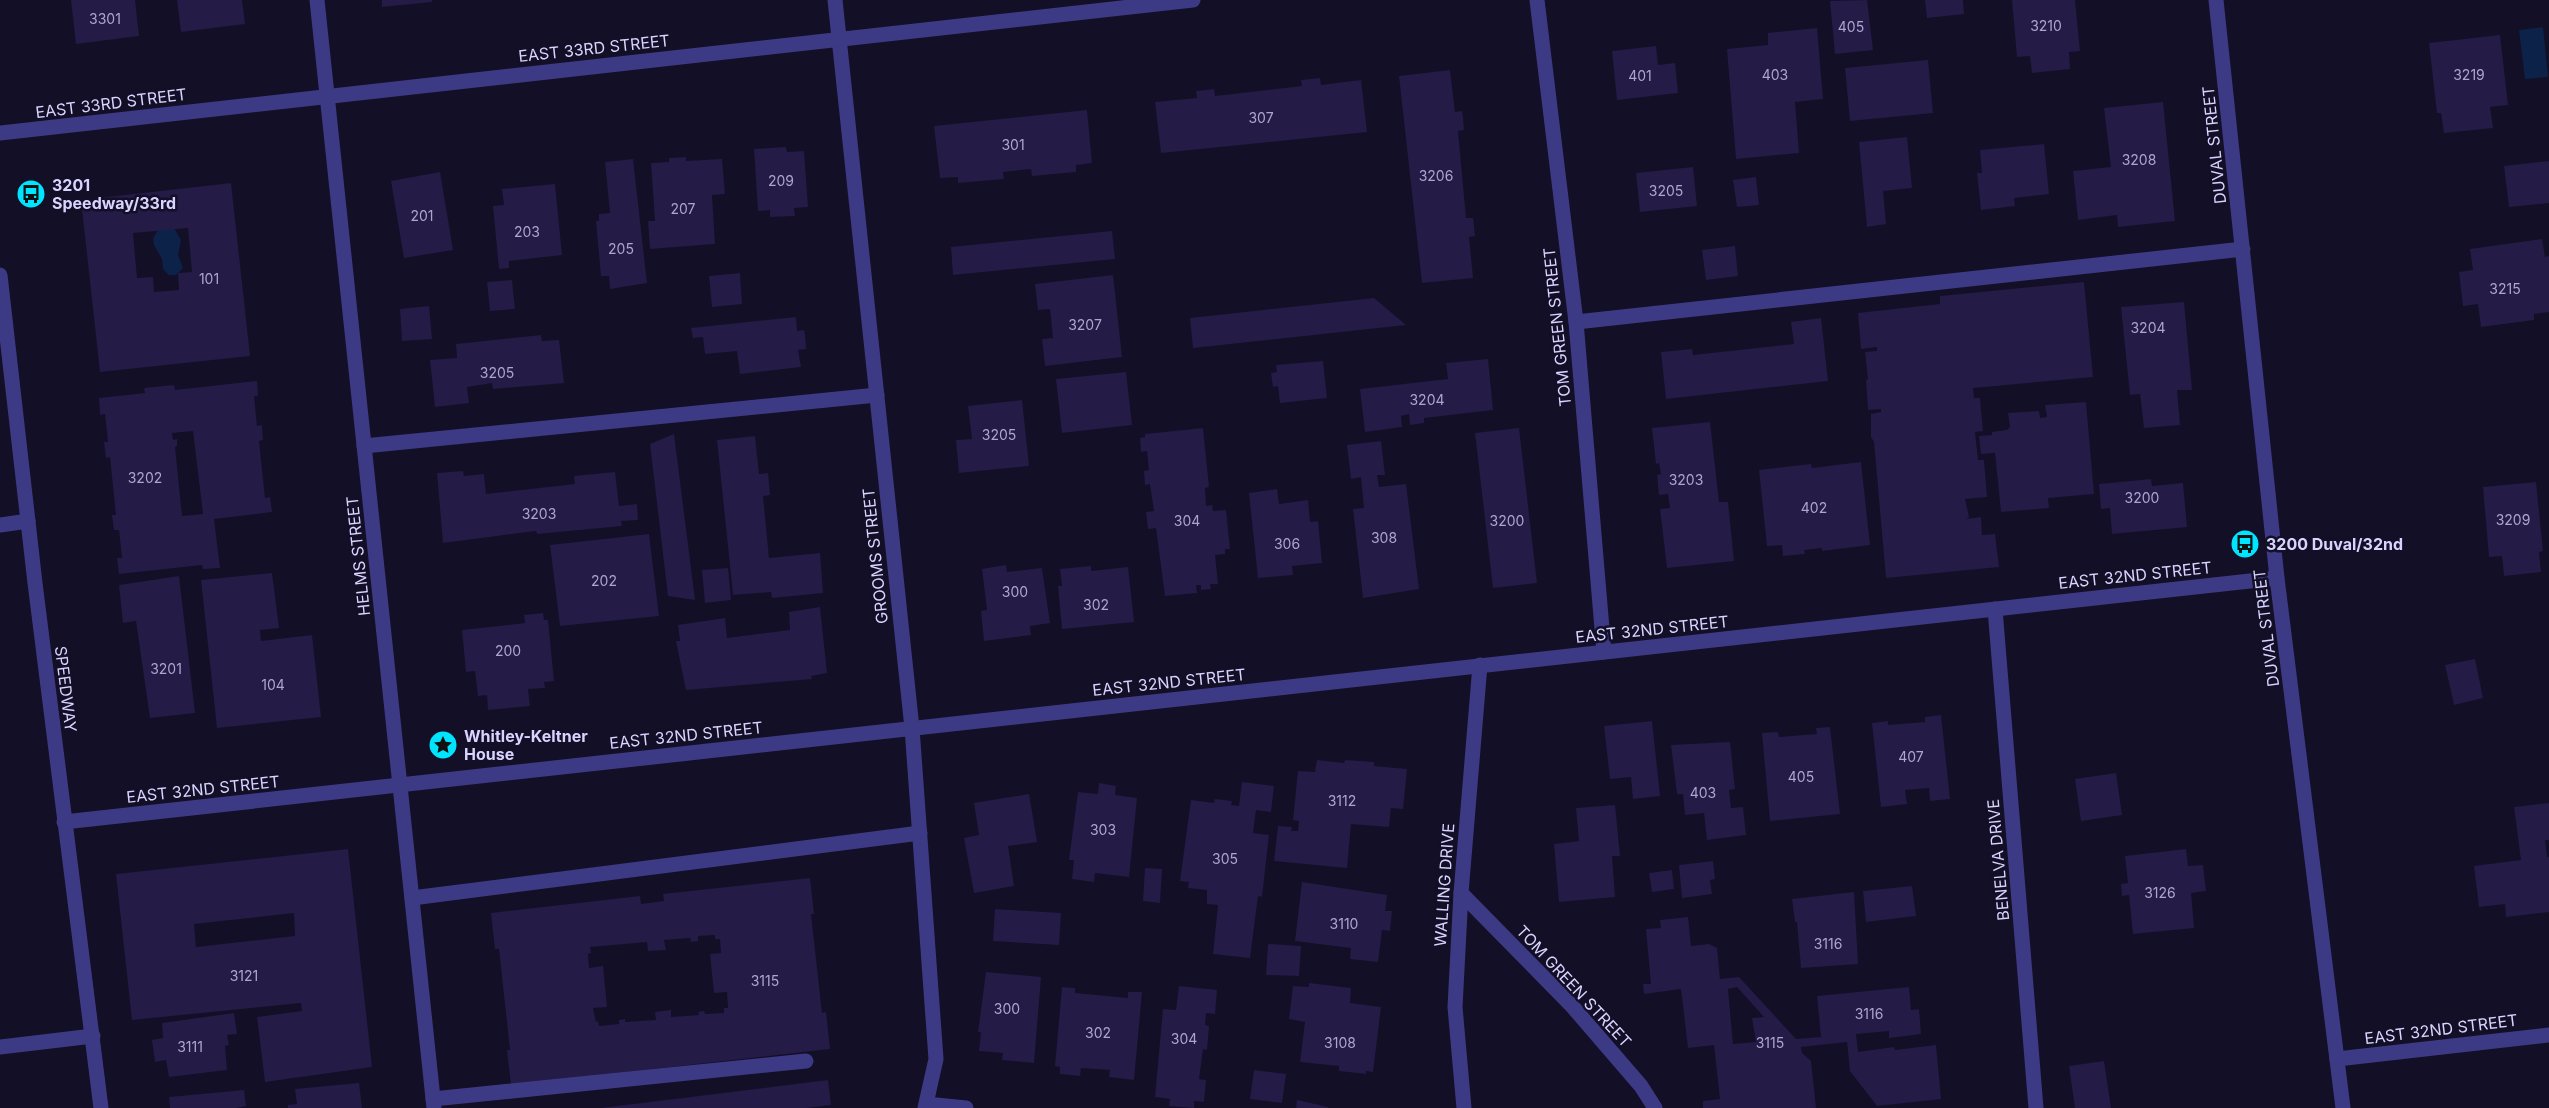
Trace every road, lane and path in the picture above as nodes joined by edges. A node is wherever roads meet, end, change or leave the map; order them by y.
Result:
1 (318, 0) edge
2 (835, 0) edge
3 (1193, 0) edge
4 (1537, 0) edge
5 (2216, 0) edge
6 (839, 39) junction
7 (327, 95) junction
8 (0, 134) edge
9 (2243, 249) junction
10 (0, 275) edge
11 (1576, 322) junction
12 (877, 395) junction
13 (364, 446) junction
14 (28, 521) junction
15 (0, 525) edge
16 (2277, 578) junction
17 (1995, 609) junction
18 (1604, 652) junction
19 (1480, 665) junction
20 (912, 728) junction
21 (401, 784) junction
22 (64, 822) junction
23 (920, 833) junction
24 (1461, 892) junction
25 (412, 898) junction
26 (2549, 1035) edge
27 (93, 1036) junction
28 (0, 1047) edge
29 (2337, 1059) junction
30 (806, 1061) dead end
31 (434, 1103) edge
32 (926, 1106) edge
33 (101, 1108) edge
34 (966, 1108) edge
35 (1464, 1108) edge
36 (1655, 1108) edge
37 (2036, 1108) edge
38 (2343, 1108) edge

1 - 7 street, HELMS STREET
2 - 6 street, GROOMS STREET
3 - 6 street, EAST 33RD STREET
4 - 11 street, TOM GREEN STREET
5 - 9 street, DUVAL STREET
6 - 7 street, EAST 33RD STREET
6 - 12 street, GROOMS STREET
7 - 8 street, EAST 33RD STREET
7 - 13 street, HELMS STREET
9 - 11 street
9 - 16 street, DUVAL STREET
10 - 14 street, SPEEDWAY
11 - 18 street, TOM GREEN STREET
12 - 13 street
12 - 20 street, GROOMS STREET
13 - 21 street, HELMS STREET
14 - 15 street
14 - 22 street, SPEEDWAY
16 - 17 street, EAST 32ND STREET
16 - 29 street, DUVAL STREET
17 - 18 street, EAST 32ND STREET
17 - 37 street, BENELVA DRIVE
18 - 19 street, EAST 32ND STREET
19 - 20 street, EAST 32ND STREET
19 - 24 street, WALLING DRIVE
20 - 21 street, EAST 32ND STREET
20 - 23 street, GROOMS STREET
21 - 22 street, EAST 32ND STREET
21 - 25 street, HELMS STREET
22 - 27 street, SPEEDWAY
23 - 25 street
23 - 32 street, GROOMS STREET
24 - 35 street, WALLING DRIVE
24 - 36 street, TOM GREEN STREET
25 - 31 street, HELMS STREET
26 - 29 street, EAST 32ND STREET
27 - 28 street
27 - 33 street, SPEEDWAY
29 - 38 street, DUVAL STREET
30 - 31 street
32 - 34 street

